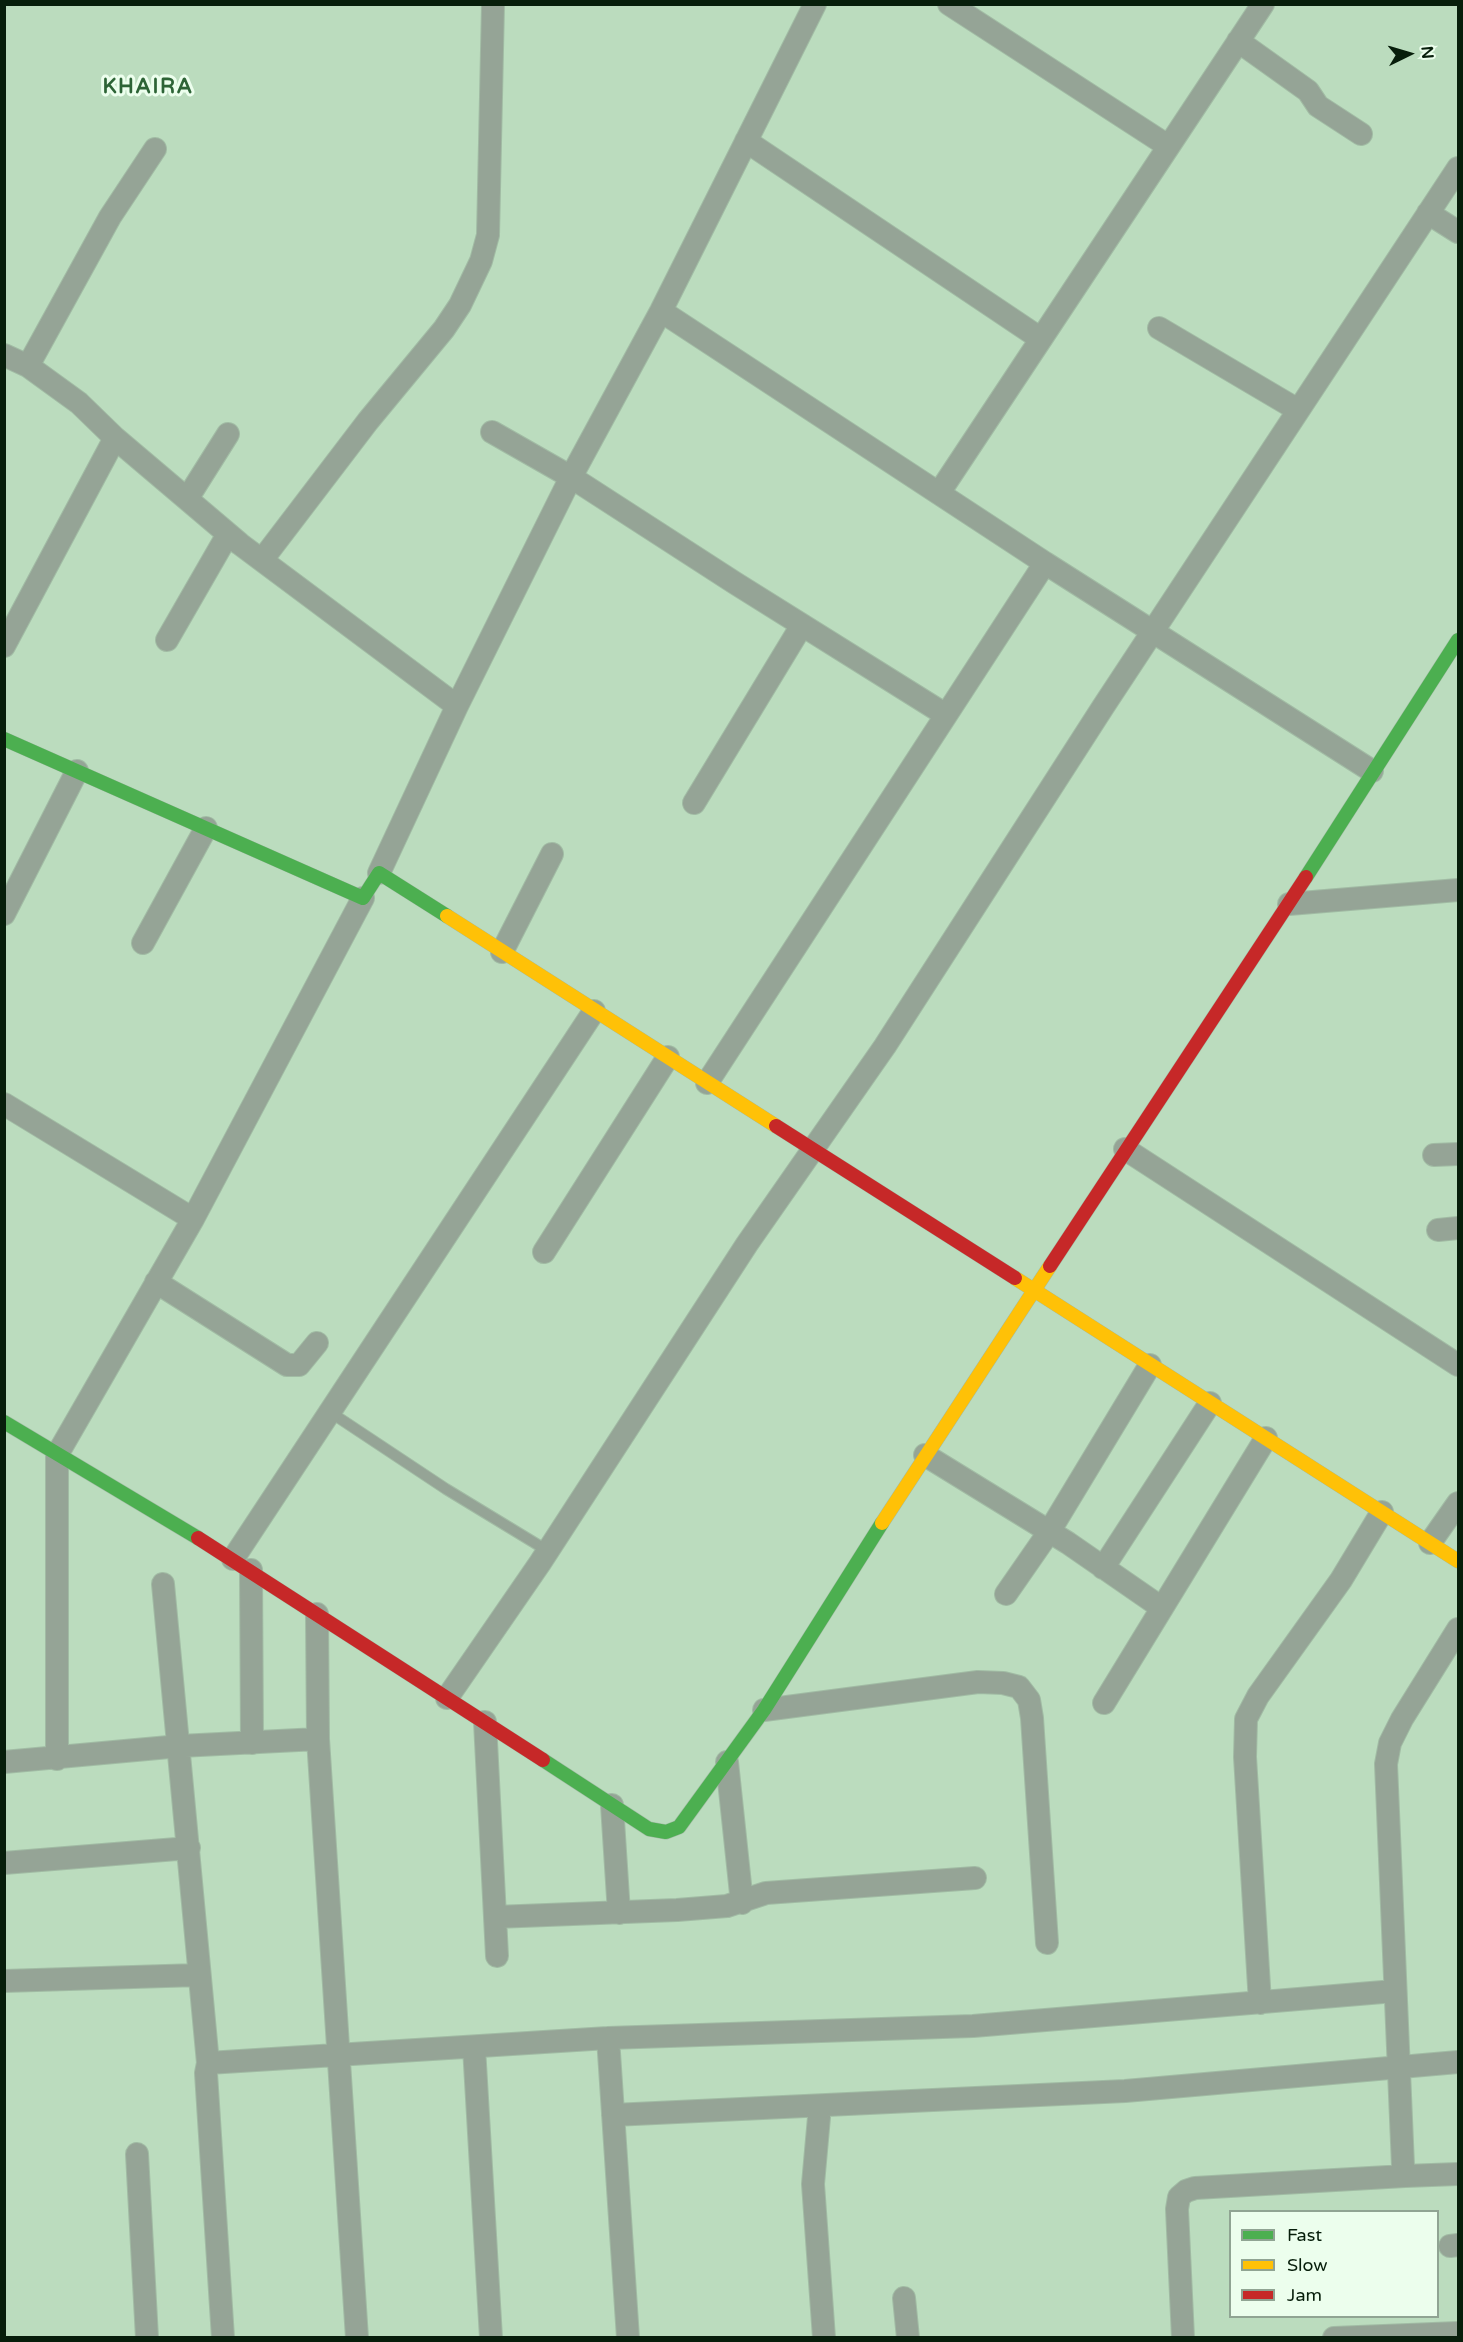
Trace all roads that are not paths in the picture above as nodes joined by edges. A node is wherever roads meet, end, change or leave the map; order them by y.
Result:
1 (493, 4) edge
2 (815, 4) edge
3 (950, 4) edge
4 (1263, 4) edge
5 (1238, 41) junction
6 (1360, 134) dead end
7 (746, 141) junction
8 (1168, 146) junction
9 (155, 149) dead end
10 (1458, 168) edge
11 (1428, 213) junction
12 (1458, 232) edge
13 (661, 311) junction
14 (1159, 328) dead end
15 (1041, 339) junction
16 (4, 355) edge
17 (28, 366) junction
18 (1298, 410) junction
19 (492, 432) dead end
20 (228, 434) dead end
21 (115, 438) junction
22 (571, 477) junction
23 (939, 493) junction
24 (187, 499) junction
25 (228, 534) junction
26 (262, 560) junction
27 (1045, 563) junction
28 (802, 625) junction
29 (1154, 633) junction
30 (167, 640) dead end
31 (1458, 640) edge
32 (4, 646) edge
33 (457, 706) junction
34 (946, 715) junction
35 (4, 739) edge
36 (77, 771) junction
37 (1372, 771) junction
38 (694, 803) dead end
39 (206, 828) junction
40 (552, 854) dead end
41 (379, 873) junction
42 (1458, 890) edge
43 (363, 898) junction
44 (1289, 904) junction
45 (4, 914) edge
46 (143, 943) dead end
47 (502, 952) junction
48 (594, 1011) junction
49 (668, 1057) junction
50 (707, 1083) junction
51 (4, 1104) edge
52 (1125, 1149) junction
53 (814, 1150) junction
54 (1458, 1154) edge
55 (1434, 1155) dead end
56 (193, 1219) junction
57 (544, 1252) dead end
58 (156, 1282) junction
59 (1032, 1290) junction
60 (317, 1343) dead end
61 (1150, 1365) junction
62 (1458, 1365) edge
63 (1210, 1403) junction
64 (330, 1412) junction
65 (4, 1422) edge
66 (1266, 1438) junction
67 (57, 1455) junction
68 (925, 1455) junction
69 (1458, 1503) edge
70 (1382, 1512) junction
71 (1049, 1532) junction
72 (1430, 1543) junction
73 (548, 1551) junction
74 (1458, 1561) edge
75 (242, 1564) junction
76 (1103, 1568) junction
77 (163, 1584) dead end
78 (1006, 1594) dead end
79 (1162, 1608) junction
80 (317, 1614) junction
81 (1458, 1629) edge
82 (447, 1698) junction
83 (1104, 1703) dead end
84 (764, 1710) junction
85 (485, 1722) junction
86 (318, 1739) junction
87 (252, 1743) junction
88 (180, 1746) junction
89 (57, 1759) junction
90 (4, 1762) edge
91 (727, 1762) junction
92 (612, 1805) junction
93 (189, 1848) junction
94 (4, 1863) edge
95 (975, 1878) dead end
96 (742, 1903) junction
97 (619, 1913) junction
98 (495, 1917) junction
99 (1047, 1943) dead end
100 (497, 1956) dead end
101 (198, 1975) junction
102 (4, 1981) edge
103 (1395, 1991) junction
104 (1260, 2003) junction
105 (608, 2038) junction
106 (474, 2047) junction
107 (338, 2053) junction
108 (1458, 2062) edge
109 (208, 2063) junction
110 (1400, 2069) junction
111 (820, 2106) junction
112 (613, 2115) junction
113 (136, 2154) dead end
114 (1458, 2174) edge
115 (1405, 2176) junction
116 (904, 2298) dead end
117 (1458, 2333) edge
118 (147, 2337) edge
119 (223, 2337) edge
120 (357, 2337) edge
121 (491, 2337) edge
122 (628, 2337) edge
123 (824, 2337) edge
124 (908, 2337) edge
125 (1184, 2337) edge
126 (1334, 2337) edge

1 - 26 street
2 - 7 street
3 - 8 street
4 - 5 street
5 - 6 street
5 - 8 street
7 - 13 street
7 - 15 street
8 - 15 street
9 - 17 street
10 - 11 street
11 - 12 street
11 - 18 street
13 - 22 street
13 - 23 street
14 - 18 street
15 - 23 street
16 - 17 street
17 - 21 street
18 - 29 street
19 - 22 street
20 - 24 street
21 - 24 street
21 - 32 street
22 - 28 street
22 - 33 street
23 - 27 street
24 - 25 street
25 - 26 street
25 - 30 street
26 - 33 street
27 - 29 street
27 - 34 street
28 - 34 street
28 - 38 street
29 - 37 street
29 - 53 street
31 - 37 street
33 - 41 street
34 - 50 street
35 - 36 street
36 - 39 street
36 - 45 street
37 - 44 street
39 - 43 street
39 - 46 street
40 - 47 street
41 - 43 street
41 - 47 street
42 - 44 street
43 - 56 street
44 - 52 street
47 - 48 street
48 - 49 street
48 - 64 street
49 - 50 street
49 - 57 street
50 - 53 street
51 - 56 street
52 - 59 street
52 - 62 street
53 - 59 street
53 - 73 street
54 - 55 street
56 - 58 street
58 - 60 street
58 - 67 street
59 - 61 street
59 - 68 street
61 - 63 street
61 - 71 street
63 - 66 street
63 - 76 street
64 - 73 lane
64 - 75 street
65 - 67 street
66 - 70 street
66 - 79 street
67 - 75 street
67 - 89 street
68 - 71 street
68 - 84 street
69 - 72 street
70 - 72 street
70 - 104 street
71 - 76 street
71 - 78 street
72 - 74 street
73 - 82 street
75 - 80 street
75 - 87 street
76 - 79 street
77 - 88 street
79 - 83 street
80 - 82 street
80 - 86 street
81 - 103 street
82 - 85 street
84 - 91 street
84 - 99 street
85 - 92 street
85 - 98 street
86 - 87 street
86 - 107 street
87 - 88 street
88 - 89 street
88 - 93 street
89 - 90 street
91 - 92 street
91 - 96 street
92 - 97 street
93 - 94 street
93 - 101 street
95 - 96 street
96 - 97 street
97 - 98 street
98 - 100 street
101 - 102 street
101 - 109 street
103 - 104 street
103 - 110 street
104 - 105 street
105 - 106 street
105 - 112 street
106 - 107 street
106 - 121 street
107 - 109 street
107 - 120 street
108 - 110 street
109 - 119 street
110 - 111 street
110 - 115 street
111 - 112 street
111 - 123 street
112 - 122 street
113 - 118 street
114 - 115 street
115 - 125 street
116 - 124 street
117 - 126 street

